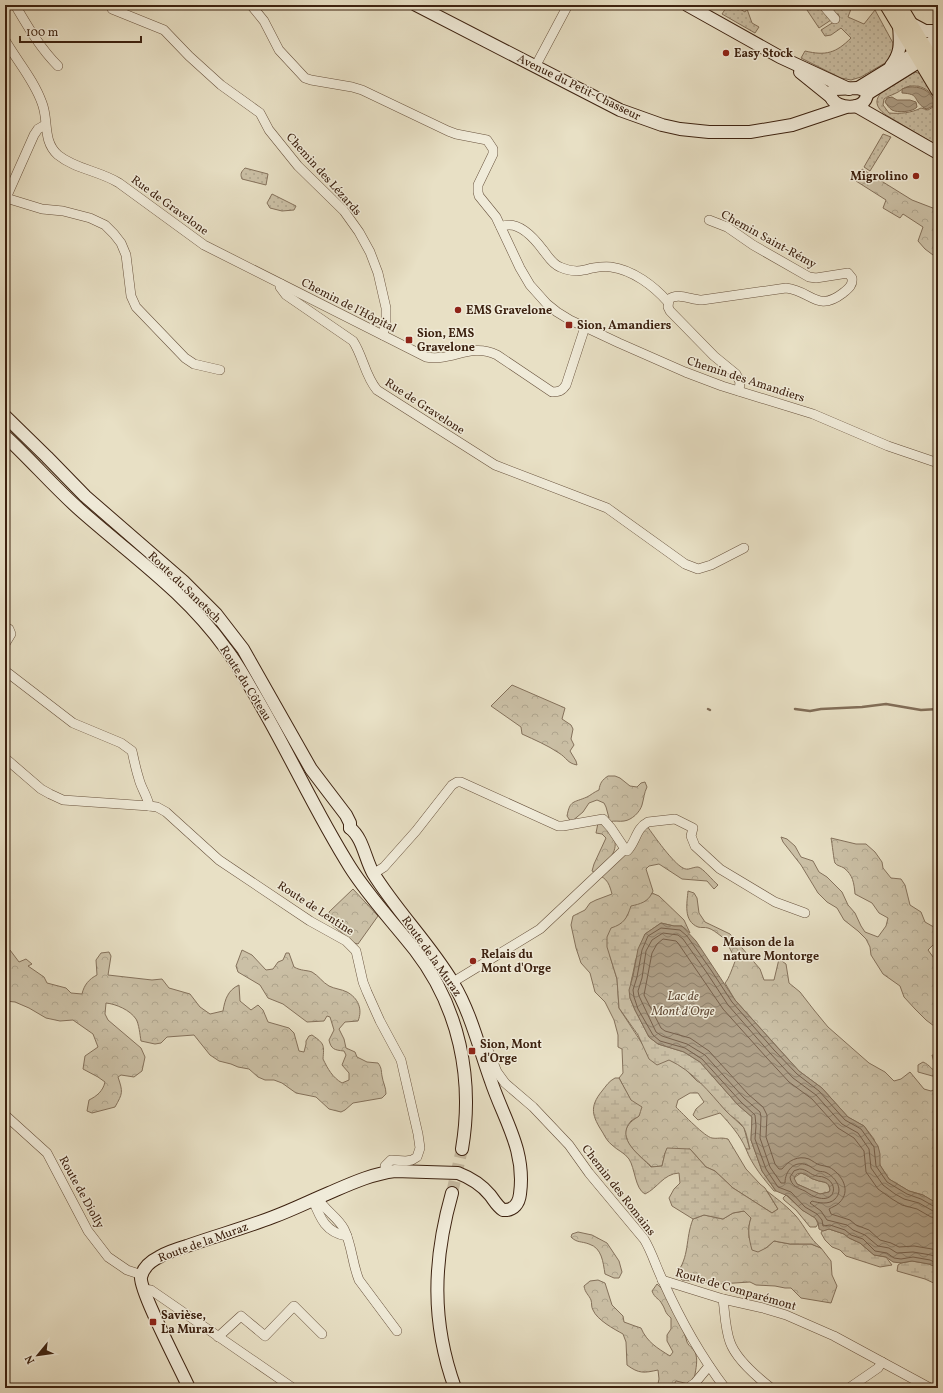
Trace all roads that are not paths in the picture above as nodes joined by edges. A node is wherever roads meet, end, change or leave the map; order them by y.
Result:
1 (15, 5) edge
2 (251, 5) edge
3 (416, 5) edge
4 (568, 5) edge
5 (687, 5) edge
6 (823, 5) edge
7 (888, 5) edge
8 (899, 5) edge
9 (112, 9) dead end
10 (835, 19) dead end
11 (905, 24) junction
12 (938, 31) edge
13 (938, 38) edge
14 (5, 40) edge
15 (925, 54) edge
16 (780, 57) junction
17 (58, 66) dead end
18 (535, 67) junction
19 (889, 69) junction
20 (938, 70) edge
21 (938, 90) edge
22 (860, 92) junction
23 (831, 98) junction
24 (851, 106) junction
25 (45, 125) junction
26 (779, 127) junction
27 (938, 149) edge
28 (938, 153) edge
29 (6, 198) edge
30 (709, 220) dead end
31 (501, 227) junction
32 (281, 284) junction
33 (668, 302) junction
34 (585, 327) junction
35 (383, 335) junction
36 (220, 370) dead end
37 (739, 391) junction
38 (5, 416) edge
39 (5, 436) edge
40 (938, 463) edge
41 (744, 548) dead end
42 (5, 627) edge
43 (5, 644) edge
44 (5, 673) edge
45 (5, 758) edge
46 (149, 806) junction
47 (350, 828) junction
48 (333, 839) junction
49 (626, 850) junction
50 (373, 874) junction
51 (805, 914) dead end
52 (453, 982) junction
53 (480, 1050) junction
54 (5, 1115) edge
55 (462, 1149) tunnel mouth
56 (386, 1172) junction
57 (452, 1193) tunnel mouth
58 (316, 1199) junction
59 (347, 1236) junction
60 (142, 1275) junction
61 (662, 1280) junction
62 (143, 1289) junction
63 (723, 1299) junction
64 (397, 1331) dead end
65 (322, 1334) dead end
66 (218, 1337) junction
67 (882, 1362) junction
68 (708, 1366) junction
69 (189, 1388) edge
70 (294, 1388) edge
71 (455, 1388) edge
72 (688, 1388) edge
73 (725, 1388) edge
74 (771, 1388) edge
75 (849, 1388) edge
76 (930, 1388) edge

1 - 17 street
2 - 31 street, Chemin des Amandiers
3 - 18 street, Avenue du Petit-Chasseur
4 - 18 street
5 - 16 street
6 - 10 street
7 - 11 main road
8 - 11 main road
9 - 35 street, Chemin des Lézards
11 - 12 street
11 - 15 main road
11 - 15 main road
11 - 19 street
13 - 15 street
14 - 25 street, Rue de Gravelone
15 - 19 street
15 - 20 main road
15 - 21 main road
15 - 22 street
16 - 22 street
16 - 23 street
18 - 26 street, Avenue du Petit-Chasseur
19 - 22 street
22 - 23 street
22 - 24 street, Avenue du Petit-Chasseur
22 - 27 street
23 - 24 street
23 - 26 street
24 - 26 street, Avenue du Petit-Chasseur
24 - 28 street
25 - 29 street
25 - 32 street, Rue de Gravelone
29 - 36 street
30 - 33 street, Chemin Saint-Rémy
31 - 33 street
31 - 34 street, Chemin des Amandiers
32 - 35 street, Chemin de l'Hôpital
32 - 41 street, Rue de Gravelone
33 - 37 street
34 - 35 street, Chemin de l'Hôpital
34 - 37 street, Chemin des Amandiers
37 - 40 street, Chemin des Amandiers
38 - 47 street, Route du Sanetsch
39 - 48 street, Route du Côteau
42 - 43 street
44 - 46 street
45 - 46 street, Route de Lentine
46 - 56 street, Route de Lentine
47 - 48 street
47 - 50 street, Route de la Muraz
48 - 55 street, Route du Côteau
49 - 50 street
49 - 51 street
49 - 52 street
50 - 52 street, Route de la Muraz
52 - 53 street, Route de la Muraz
53 - 56 street, Route de la Muraz
53 - 61 street, Chemin des Romains
54 - 60 street, Route de Diolly
56 - 58 street, Route de la Muraz
57 - 71 street
58 - 59 street
58 - 59 street
58 - 60 street, Route de la Muraz
59 - 64 street
60 - 62 street
61 - 63 street, Route de Comparémont
61 - 68 street, Chemin des Romains
62 - 66 street
62 - 69 street
63 - 67 street, Route de Comparémont
63 - 74 street
65 - 66 street
66 - 70 street
67 - 75 street
67 - 76 street, Route de Comparémont
68 - 72 street
68 - 73 street, Chemin des Romains

